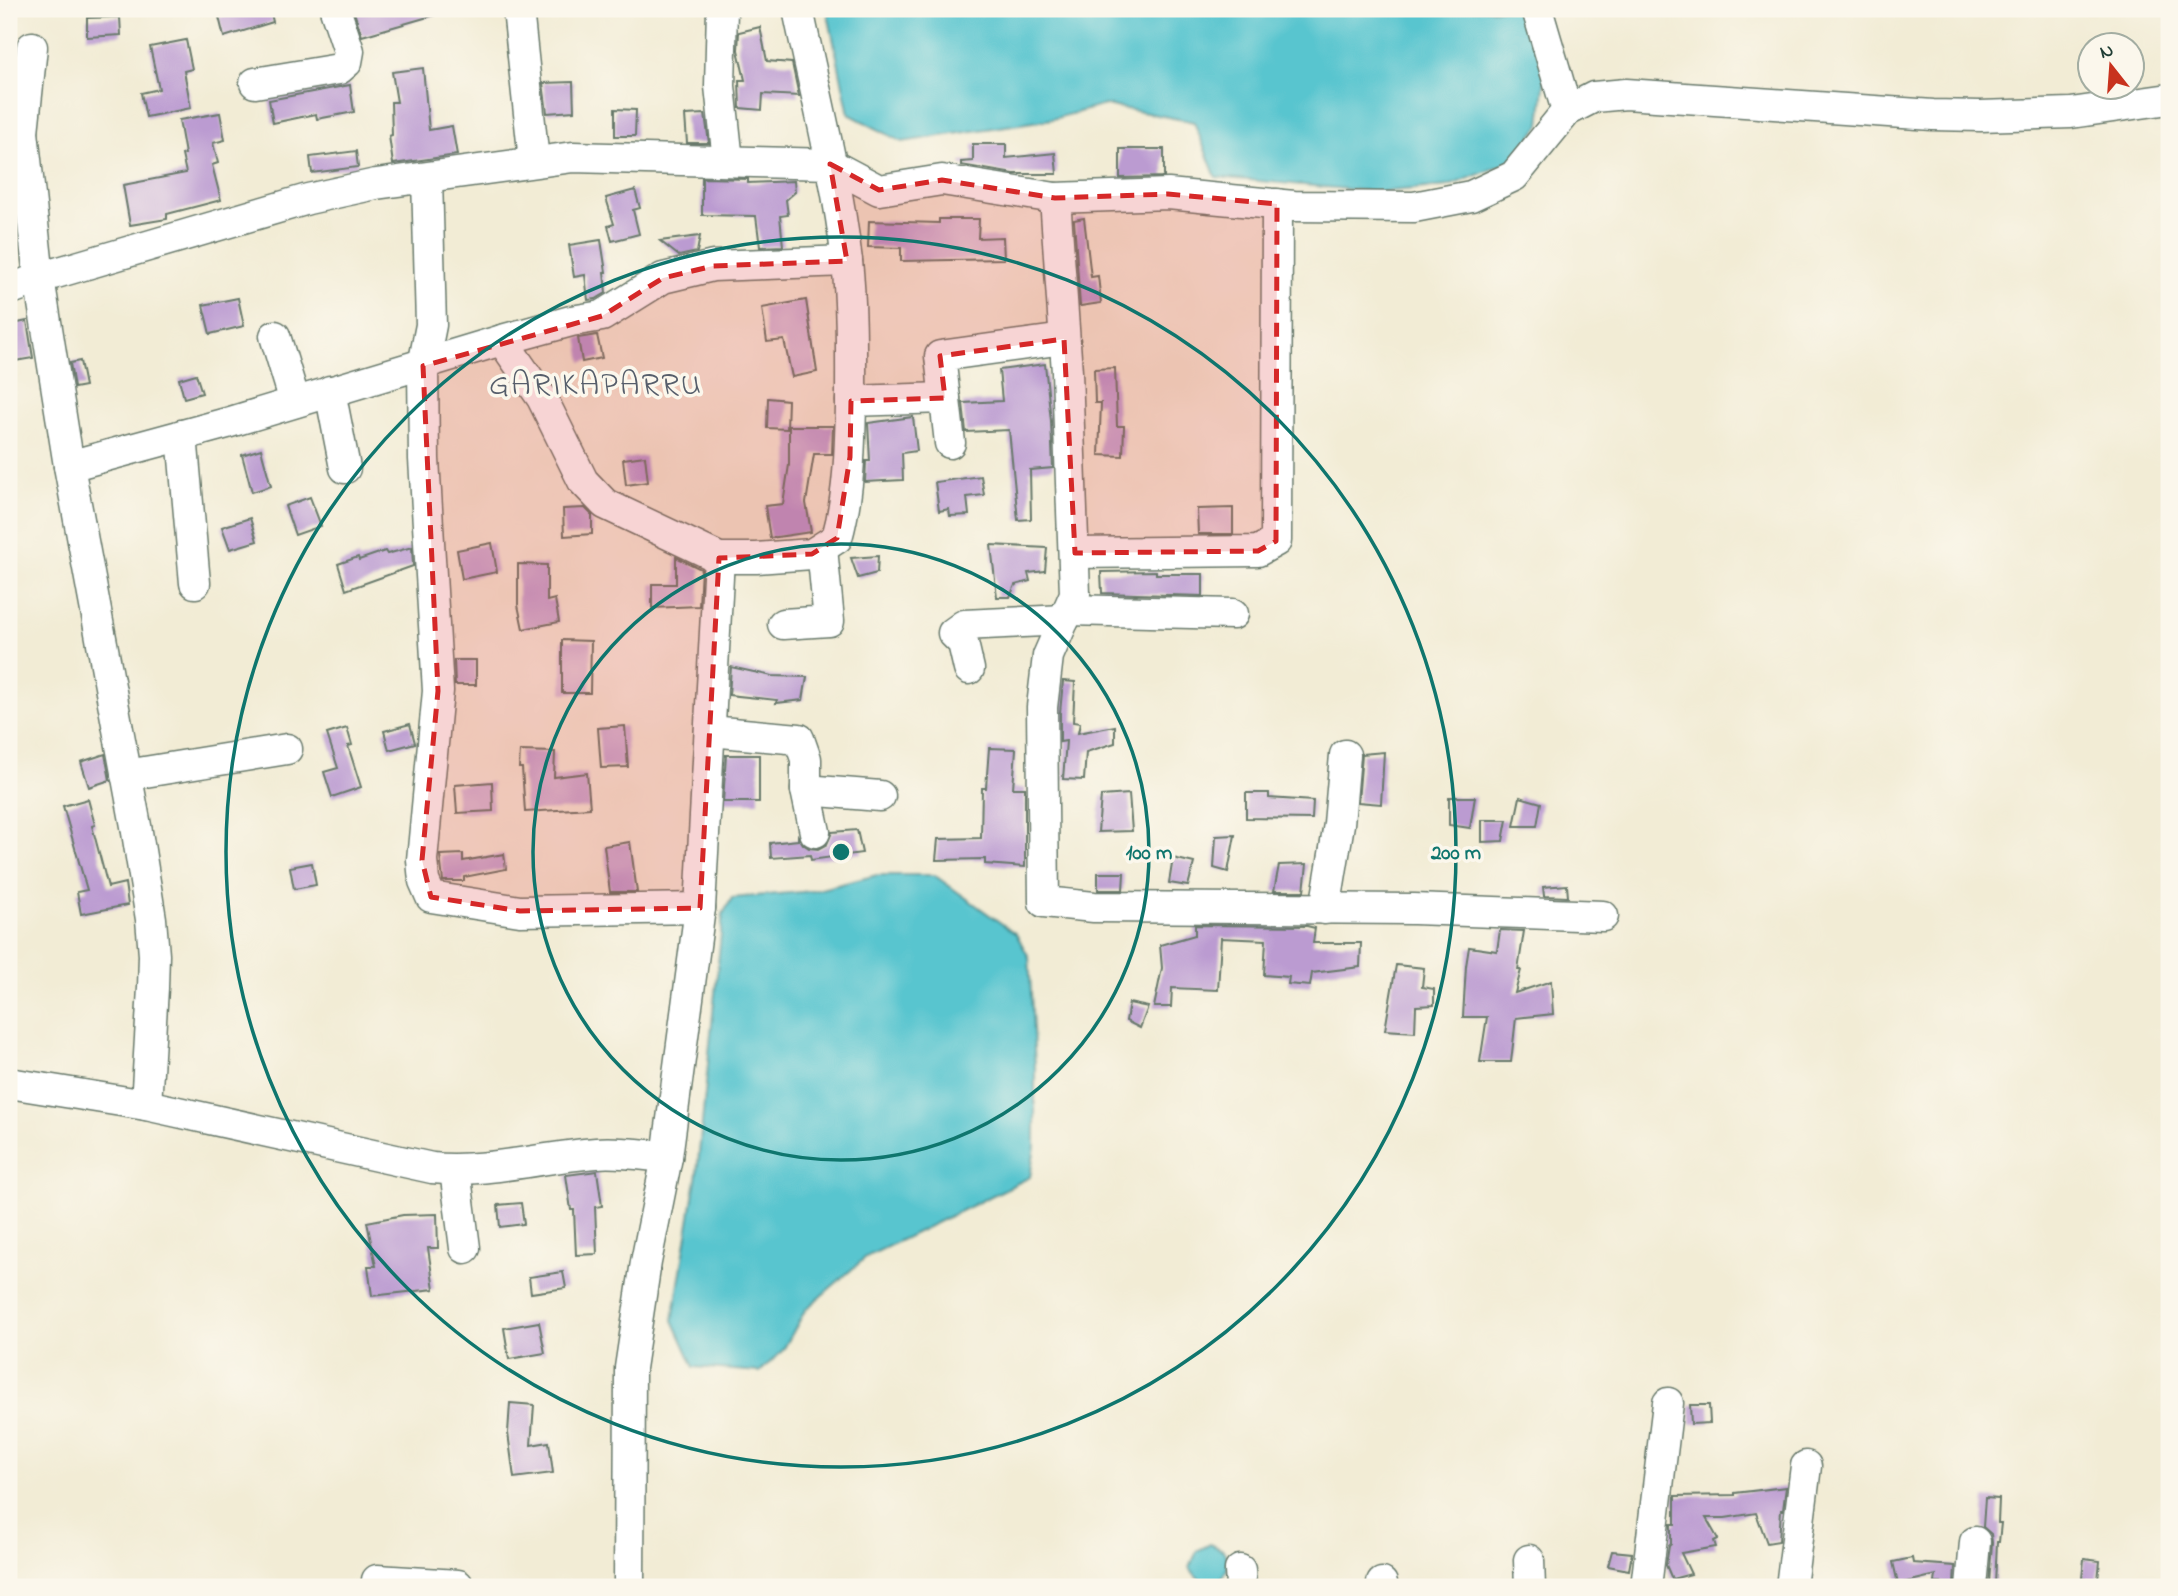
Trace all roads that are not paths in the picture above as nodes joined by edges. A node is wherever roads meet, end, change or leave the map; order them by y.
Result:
1 (335, 9) edge
2 (517, 9) edge
3 (722, 9) edge
4 (798, 9) edge
5 (1537, 9) edge
6 (32, 47) dead end
7 (255, 83) dead end
8 (2169, 99) edge
9 (1567, 111) junction
10 (16, 132) edge
11 (534, 161) junction
12 (728, 161) junction
13 (830, 164) junction
14 (427, 178) junction
15 (1055, 198) junction
16 (1277, 204) junction
17 (847, 261) junction
18 (39, 278) junction
19 (9, 290) edge
20 (275, 336) dead end
21 (1064, 339) junction
22 (502, 340) junction
23 (423, 366) junction
24 (330, 391) junction
25 (945, 398) junction
26 (851, 401) junction
27 (295, 402) junction
28 (182, 435) junction
29 (950, 443) dead end
30 (69, 466) junction
31 (345, 468) dead end
32 (822, 548) junction
33 (1075, 553) junction
34 (719, 558) junction
35 (195, 583) dead end
36 (1233, 614) dead end
37 (1066, 615) junction
38 (783, 624) dead end
39 (970, 669) dead end
40 (710, 731) junction
41 (287, 749) dead end
42 (1345, 755) dead end
43 (126, 775) junction
44 (806, 790) junction
45 (880, 796) dead end
46 (815, 832) dead end
47 (700, 908) junction
48 (1325, 909) junction
49 (1603, 916) dead end
50 (9, 1083) edge
51 (146, 1105) junction
52 (667, 1157) junction
53 (455, 1170) junction
54 (465, 1248) dead end
55 (1668, 1404) dead end
56 (1807, 1466) dead end
57 (1975, 1542) dead end
58 (377, 1580) dead end
59 (458, 1587) edge
60 (629, 1587) edge
61 (1646, 1587) edge
62 (1791, 1587) edge
63 (1971, 1587) edge

1 - 7 street
2 - 11 street
3 - 12 street
4 - 13 street
5 - 9 street
6 - 10 street
8 - 9 street
9 - 16 street
10 - 18 street
11 - 12 street
11 - 14 street
12 - 13 street
13 - 15 street
13 - 17 street
14 - 18 street
14 - 23 street
15 - 16 street
15 - 21 street
16 - 33 street
17 - 22 street
17 - 26 street
18 - 19 street
18 - 30 street
20 - 27 street
21 - 25 street
21 - 33 street
22 - 23 street
22 - 34 street
23 - 24 street
23 - 47 street
24 - 27 street
24 - 31 street
25 - 26 street
25 - 29 street
26 - 32 street
27 - 28 street
28 - 30 street
28 - 35 street
30 - 43 street
32 - 34 street
32 - 38 street
33 - 37 street
34 - 40 street
36 - 37 street
37 - 39 street
37 - 48 street
40 - 44 street
40 - 47 street
41 - 43 street
42 - 48 street
43 - 51 street
44 - 45 street
44 - 46 street
47 - 52 street
48 - 49 street
50 - 51 street
51 - 53 street
52 - 53 street
52 - 60 street
53 - 54 street
55 - 61 street
56 - 62 street
57 - 63 street
58 - 59 street

